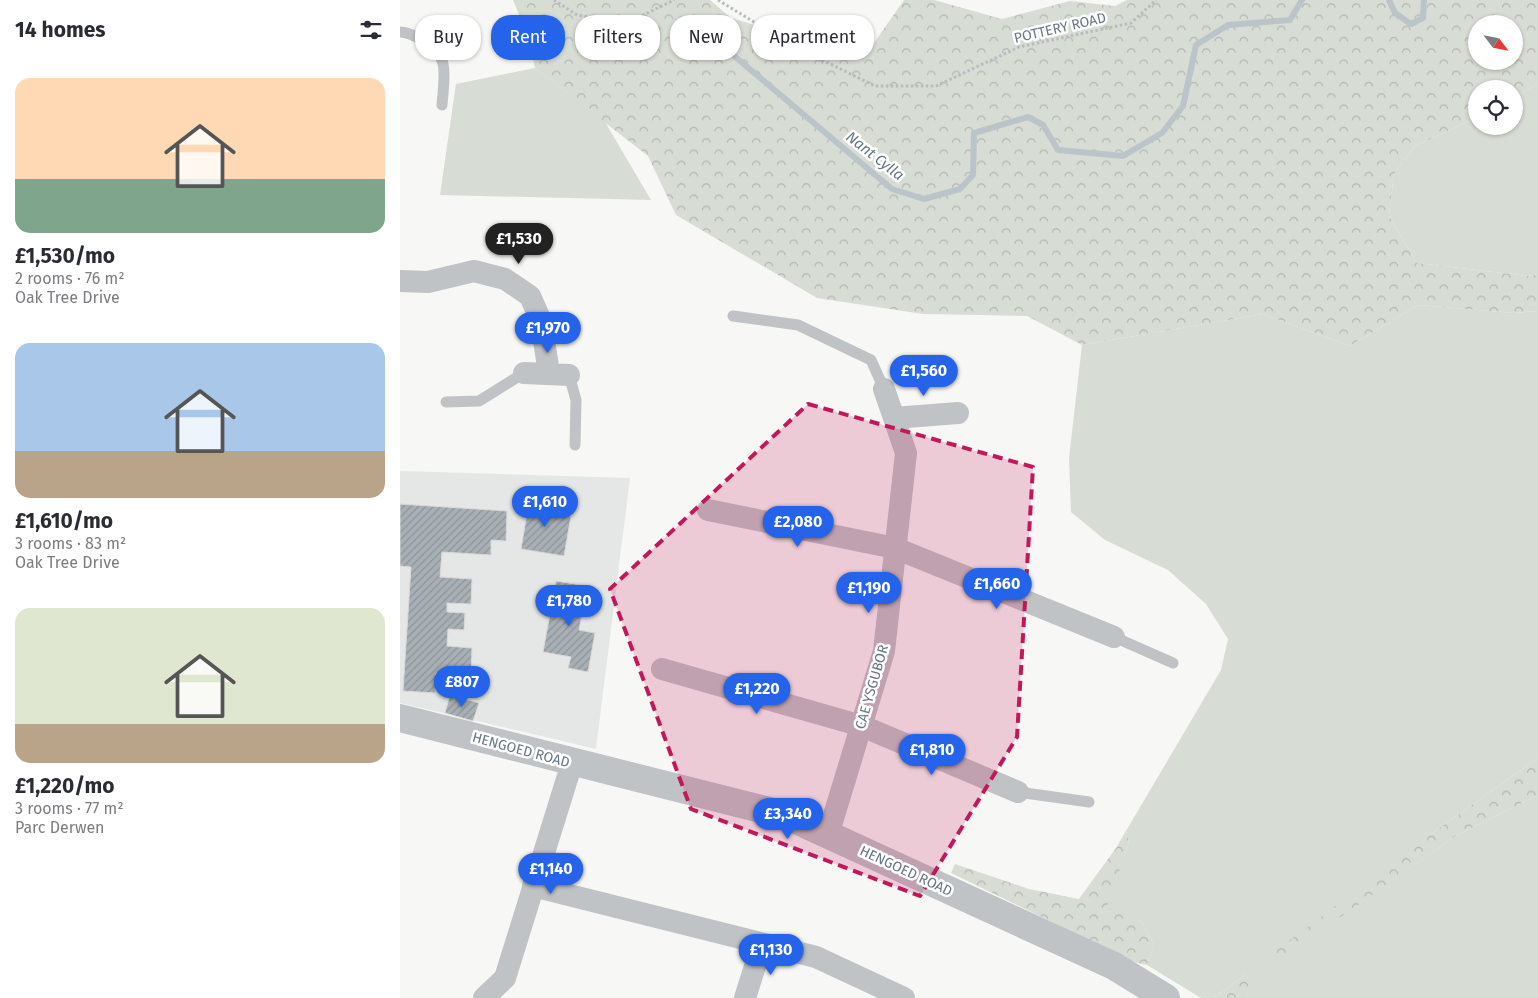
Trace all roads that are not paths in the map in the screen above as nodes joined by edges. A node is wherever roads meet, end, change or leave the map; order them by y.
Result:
1 (400, 32) edge
2 (442, 104) dead end
3 (400, 281) edge
4 (732, 316) dead end
5 (524, 373) joint
6 (559, 374) junction
7 (884, 389) joint
8 (446, 402) dead end
9 (958, 413) dead end
10 (894, 418) junction
11 (575, 445) dead end
12 (708, 510) dead end
13 (895, 548) junction
14 (1114, 637) joint
15 (1173, 662) dead end
16 (662, 668) dead end
17 (400, 718) edge
18 (862, 726) junction
19 (572, 763) junction
20 (1018, 792) joint
21 (1089, 802) dead end
22 (828, 835) junction
23 (533, 886) junction
24 (762, 944) junction
25 (484, 998) edge
26 (745, 998) edge
27 (904, 998) edge
28 (1166, 998) edge

1 - 2 lane
3 - 6 street
4 - 7 lane
5 - 6 street
5 - 8 lane
6 - 11 lane
7 - 10 street, CAE YSGUBOR
9 - 10 street
10 - 13 street, CAE YSGUBOR
12 - 13 street
13 - 14 street
13 - 18 street, CAE YSGUBOR
14 - 15 lane
16 - 18 street
17 - 19 street, HENGOED ROAD
18 - 20 street
18 - 22 street, CAE YSGUBOR
19 - 22 street, HENGOED ROAD
19 - 23 street
20 - 21 lane
22 - 28 street, HENGOED ROAD
23 - 24 street
23 - 25 street
24 - 26 street
24 - 27 street

